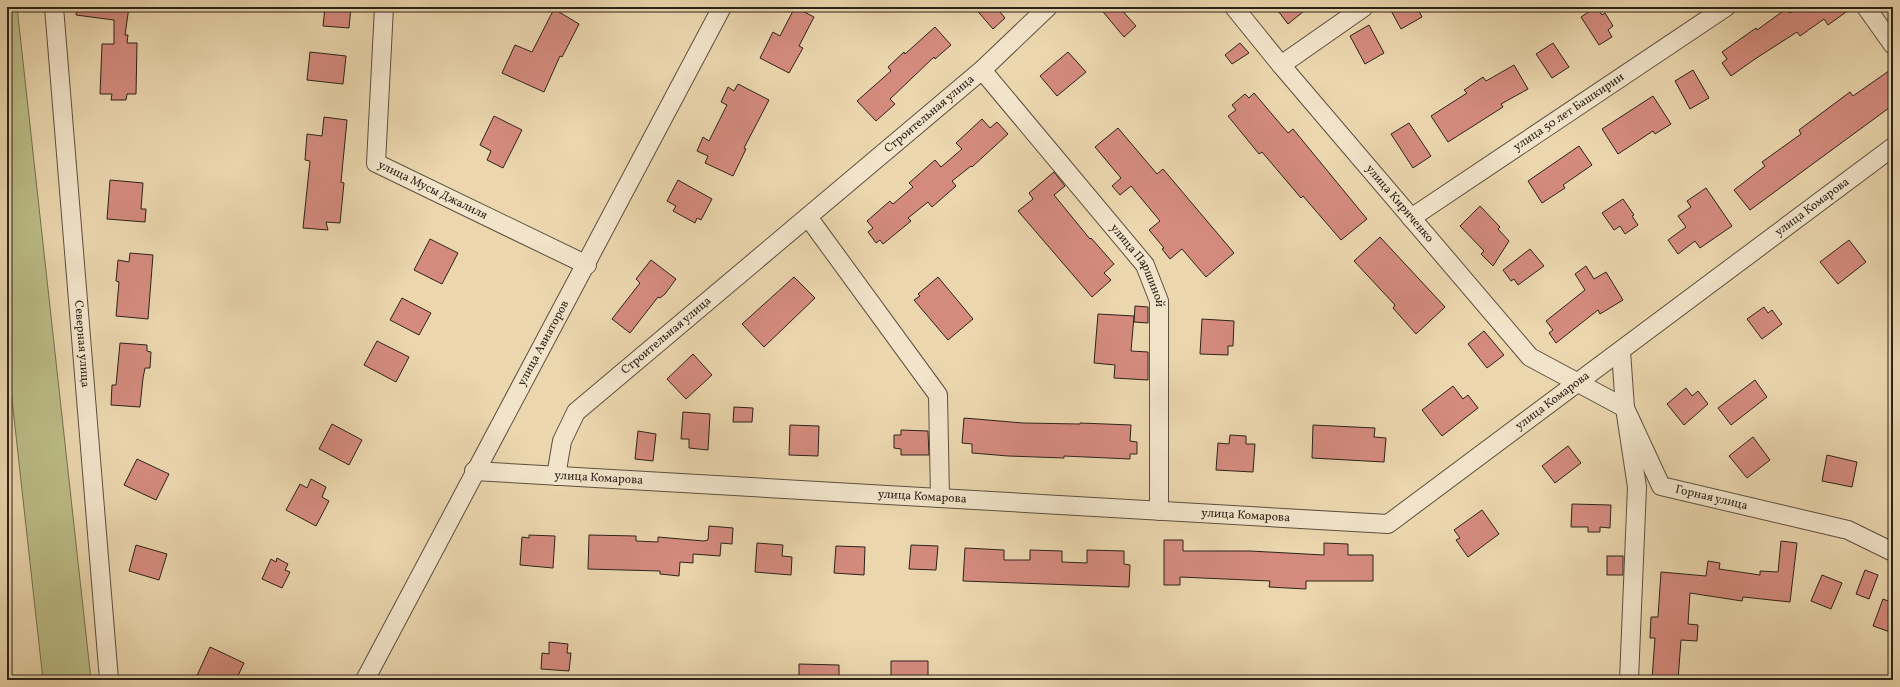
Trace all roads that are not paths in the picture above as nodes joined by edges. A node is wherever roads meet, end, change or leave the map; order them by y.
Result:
1 (54, 7) edge
2 (384, 7) edge
3 (722, 7) edge
4 (1048, 7) edge
5 (1234, 7) edge
6 (1364, 7) edge
7 (1726, 7) edge
8 (1866, 7) edge
9 (1893, 45) edge
10 (1281, 65) junction
11 (982, 70) junction
12 (1893, 147) edge
13 (808, 217) junction
14 (1411, 218) junction
15 (587, 265) junction
16 (1621, 351) junction
17 (1579, 383) junction
18 (1625, 408) junction
19 (474, 471) junction
20 (556, 476) junction
21 (940, 498) junction
22 (1159, 511) junction
23 (1893, 552) edge
24 (109, 680) edge
25 (365, 680) edge
26 (1629, 680) edge

1 - 24 street, Северная улица
2 - 15 street, улица Мусы Джалиля
3 - 15 street, улица Авиаторов
4 - 11 street, Строительная улица
5 - 10 street, улица Кириченко
6 - 10 street
7 - 14 street, улица 50 лет Башкирии
8 - 9 street
10 - 14 street, улица Кириченко
11 - 13 street, Строительная улица
11 - 22 street, улица Паршиной
12 - 16 street, улица Комарова
13 - 20 street, Строительная улица
13 - 21 street
14 - 17 street, улица Кириченко
15 - 19 street, улица Авиаторов
16 - 17 street, улица Комарова
16 - 18 street
17 - 18 street
17 - 22 street, улица Комарова
18 - 23 street, Горная улица
18 - 26 street
19 - 20 street, улица Комарова
19 - 25 street, улица Авиаторов
20 - 21 street, улица Комарова
21 - 22 street, улица Комарова

